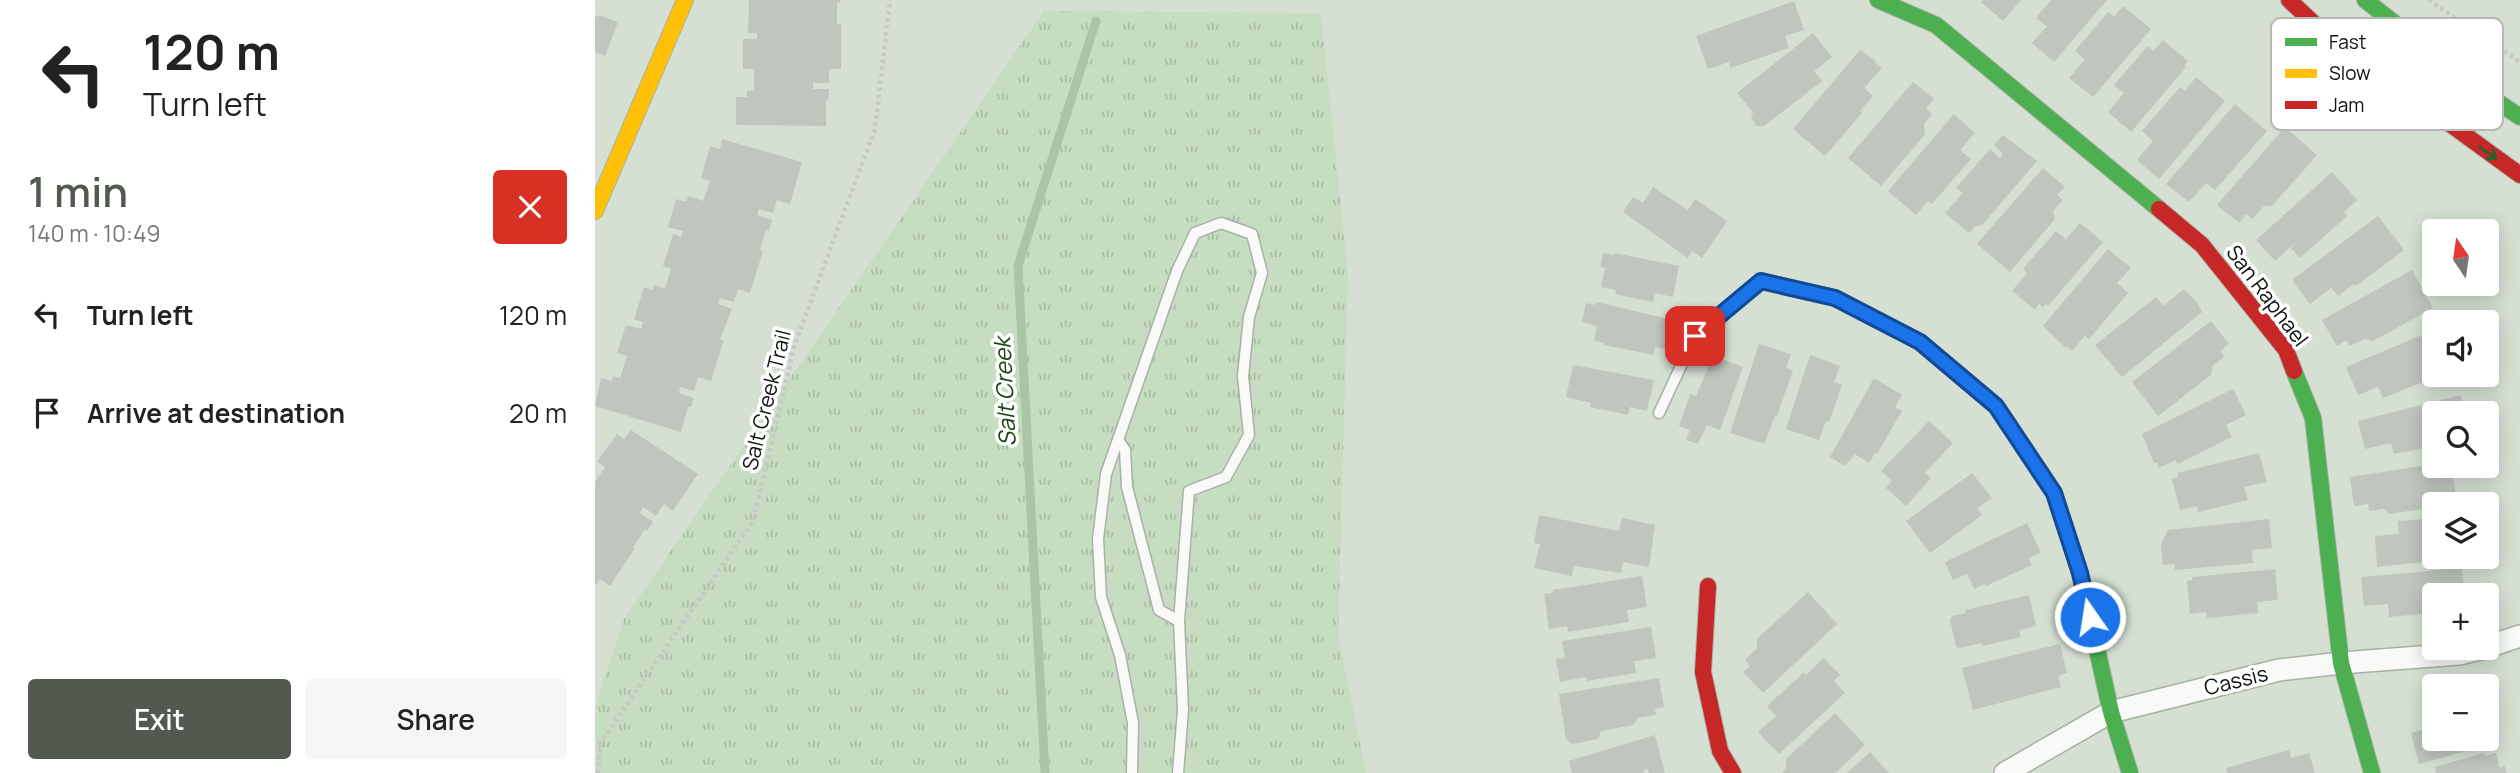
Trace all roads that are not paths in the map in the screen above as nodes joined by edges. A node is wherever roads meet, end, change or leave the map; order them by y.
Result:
1 (685, 0) edge
2 (1878, 0) edge
3 (2288, 0) edge
4 (2365, 0) edge
5 (2308, 18) edge
6 (2388, 18) edge
7 (2503, 105) edge
8 (2520, 117) edge
9 (2457, 130) edge
10 (2520, 176) edge
11 (595, 211) edge
12 (1761, 281) joint
13 (1659, 413) dead end
14 (1118, 440) junction
15 (1708, 586) dead end
16 (1179, 621) junction
17 (2520, 636) edge
18 (2499, 643) edge
19 (2422, 657) edge
20 (2341, 663) junction
21 (2111, 712) junction
22 (1132, 773) edge
23 (1178, 773) edge
24 (1733, 773) edge
25 (2005, 773) edge
26 (2130, 773) edge
27 (2372, 773) edge

1 - 11 street
2 - 20 street, San Raphael
3 -> 5 street
4 - 6 street
7 - 8 street
9 -> 10 street
12 - 13 lane
12 - 21 street
14 - 16 lane
14 - 16 lane
14 - 22 lane
15 - 24 street
16 - 23 lane
17 - 18 street, Cassis
19 - 20 street, Cassis
20 - 21 street, Cassis
20 - 27 street, San Raphael
21 - 25 street, Cassis
21 - 26 street

